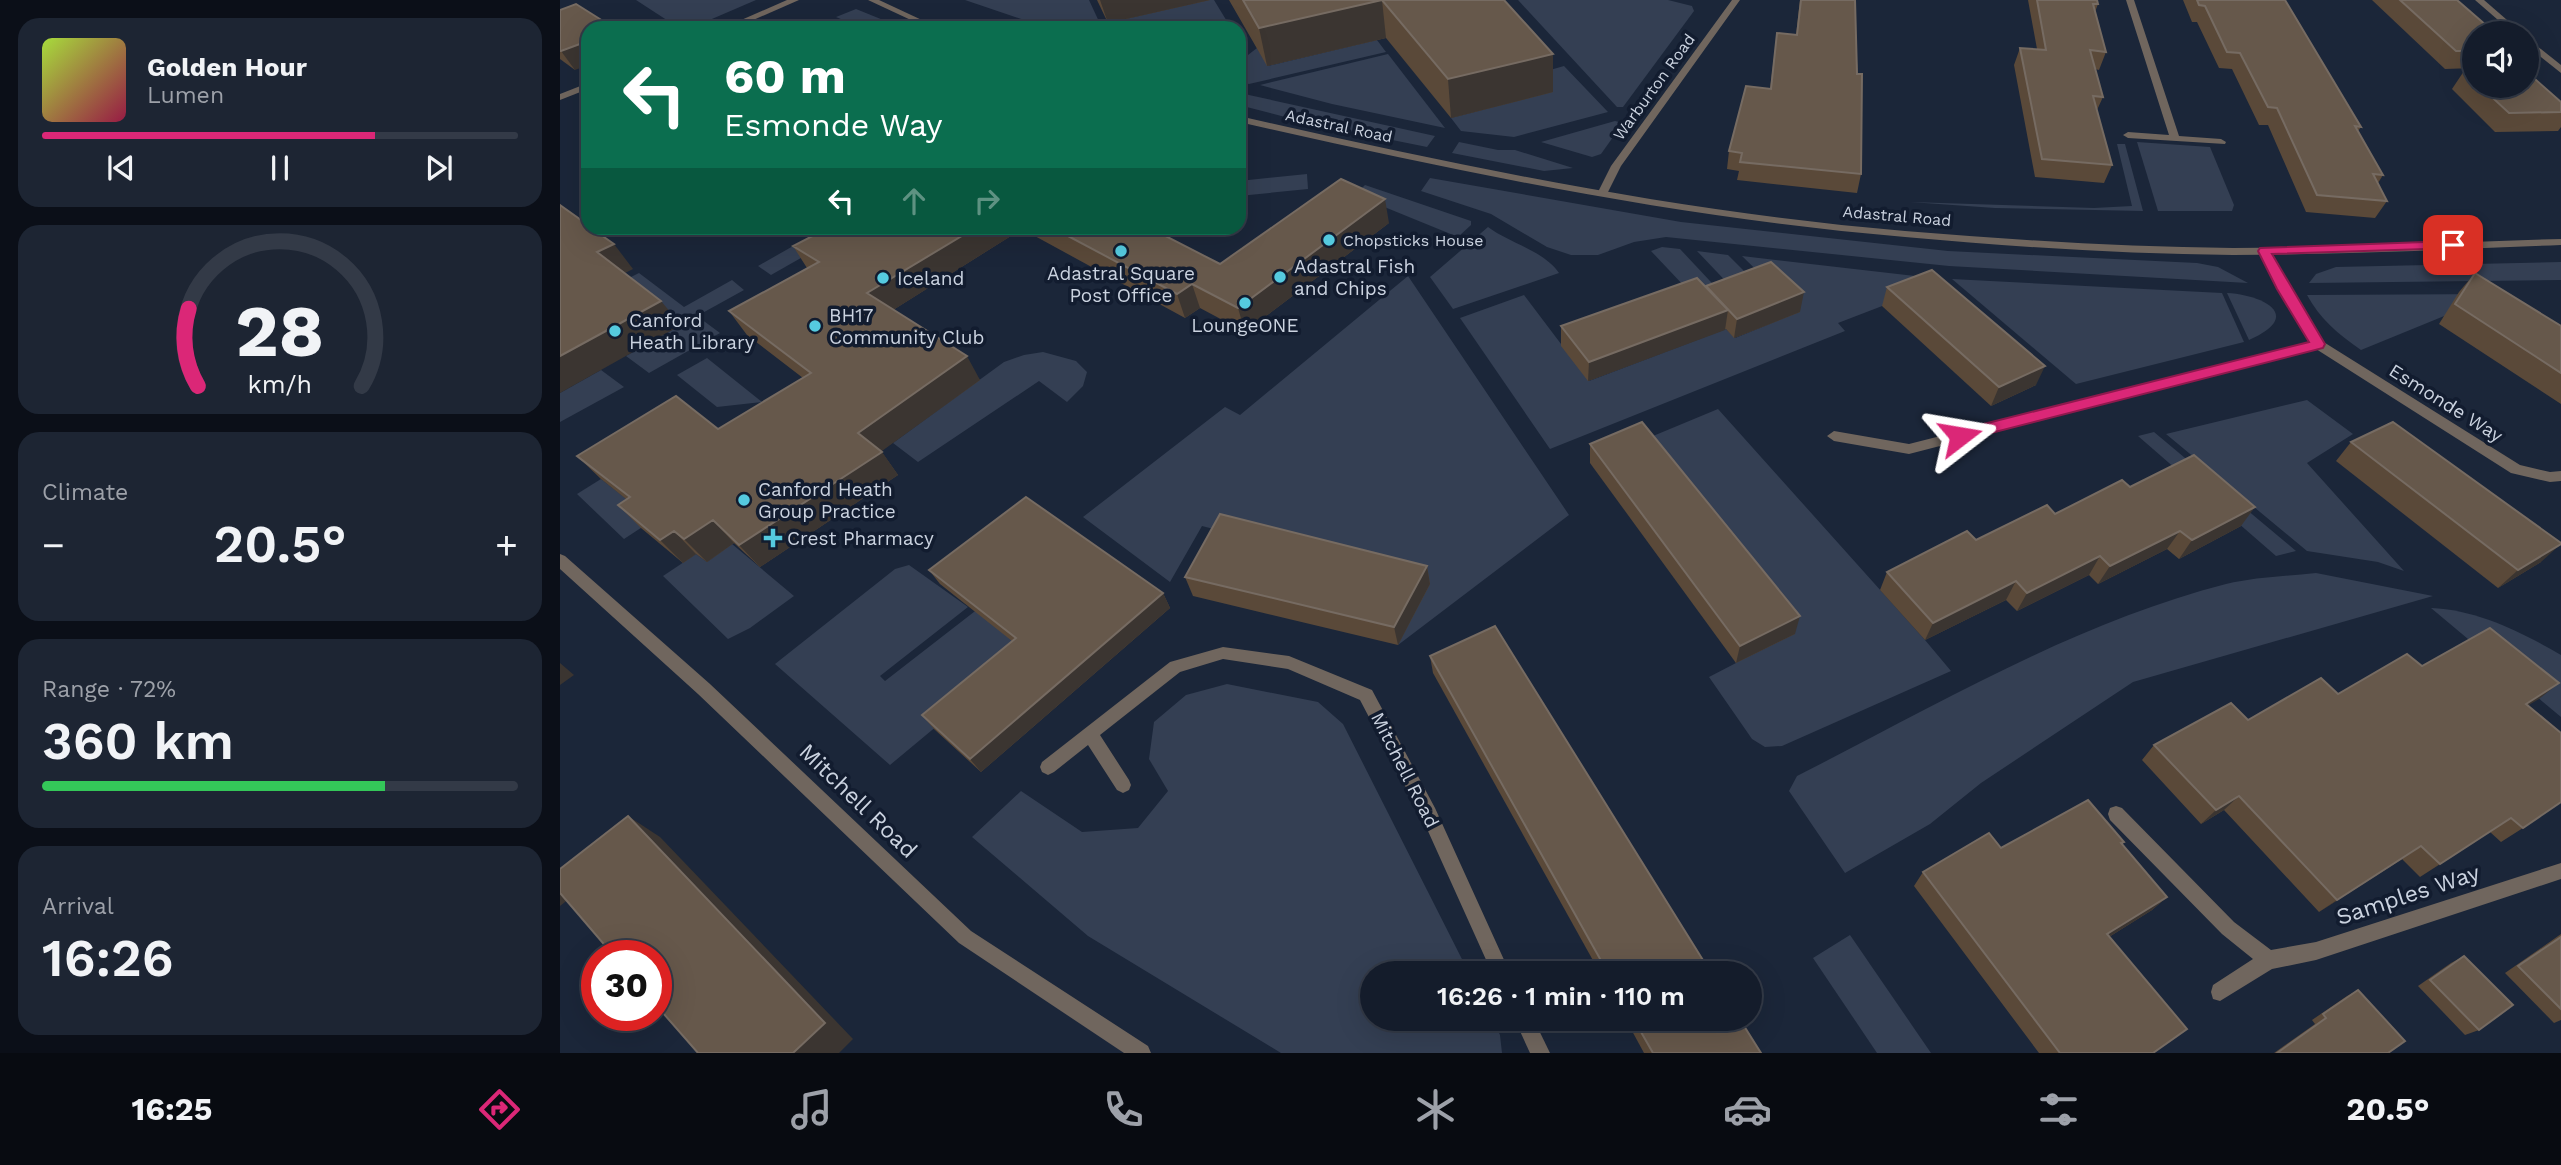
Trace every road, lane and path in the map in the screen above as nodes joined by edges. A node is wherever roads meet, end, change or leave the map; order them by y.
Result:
1 (795, 0) edge
2 (872, 0) edge
3 (1736, 0) edge
4 (2130, 0) edge
5 (2479, 0) edge
6 (744, 21) edge
7 (919, 21) edge
8 (2504, 21) edge
9 (2539, 51) edge
10 (2561, 70) edge
11 (581, 89) edge
12 (560, 97) edge
13 (1246, 121) edge
14 (2129, 135) dead end
15 (2175, 139) junction
16 (2221, 142) dead end
17 (1602, 194) junction
18 (2561, 242) edge
19 (2264, 251) junction
20 (2318, 344) junction
21 (1834, 436) dead end
22 (2561, 476) edge
23 (560, 560) edge
24 (1090, 733) junction
25 (1048, 768) dead end
26 (1124, 785) dead end
27 (2116, 814) dead end
28 (2561, 870) edge
29 (2269, 960) junction
30 (1496, 961) edge
31 (2220, 992) dead end
32 (1529, 1031) edge
33 (1141, 1053) edge
34 (1539, 1053) edge

1 - 6 street
2 - 7 street
3 - 17 street, Warburton Road
4 - 15 street
5 - 8 street
9 - 10 street
11 - 12 street
13 - 17 street, Adastral Road
14 - 15 street
15 - 16 street
17 - 19 street, Adastral Road
18 - 19 street, Adastral Road
19 - 20 street, Esmonde Way
20 - 21 street
20 - 22 street, Esmonde Way
23 - 33 street, Mitchell Road
24 - 25 street, Mitchell Road
24 - 26 street
24 - 30 street, Mitchell Road
27 - 29 street
28 - 29 street, Samples Way
29 - 31 street, Samples Way
32 - 34 street

